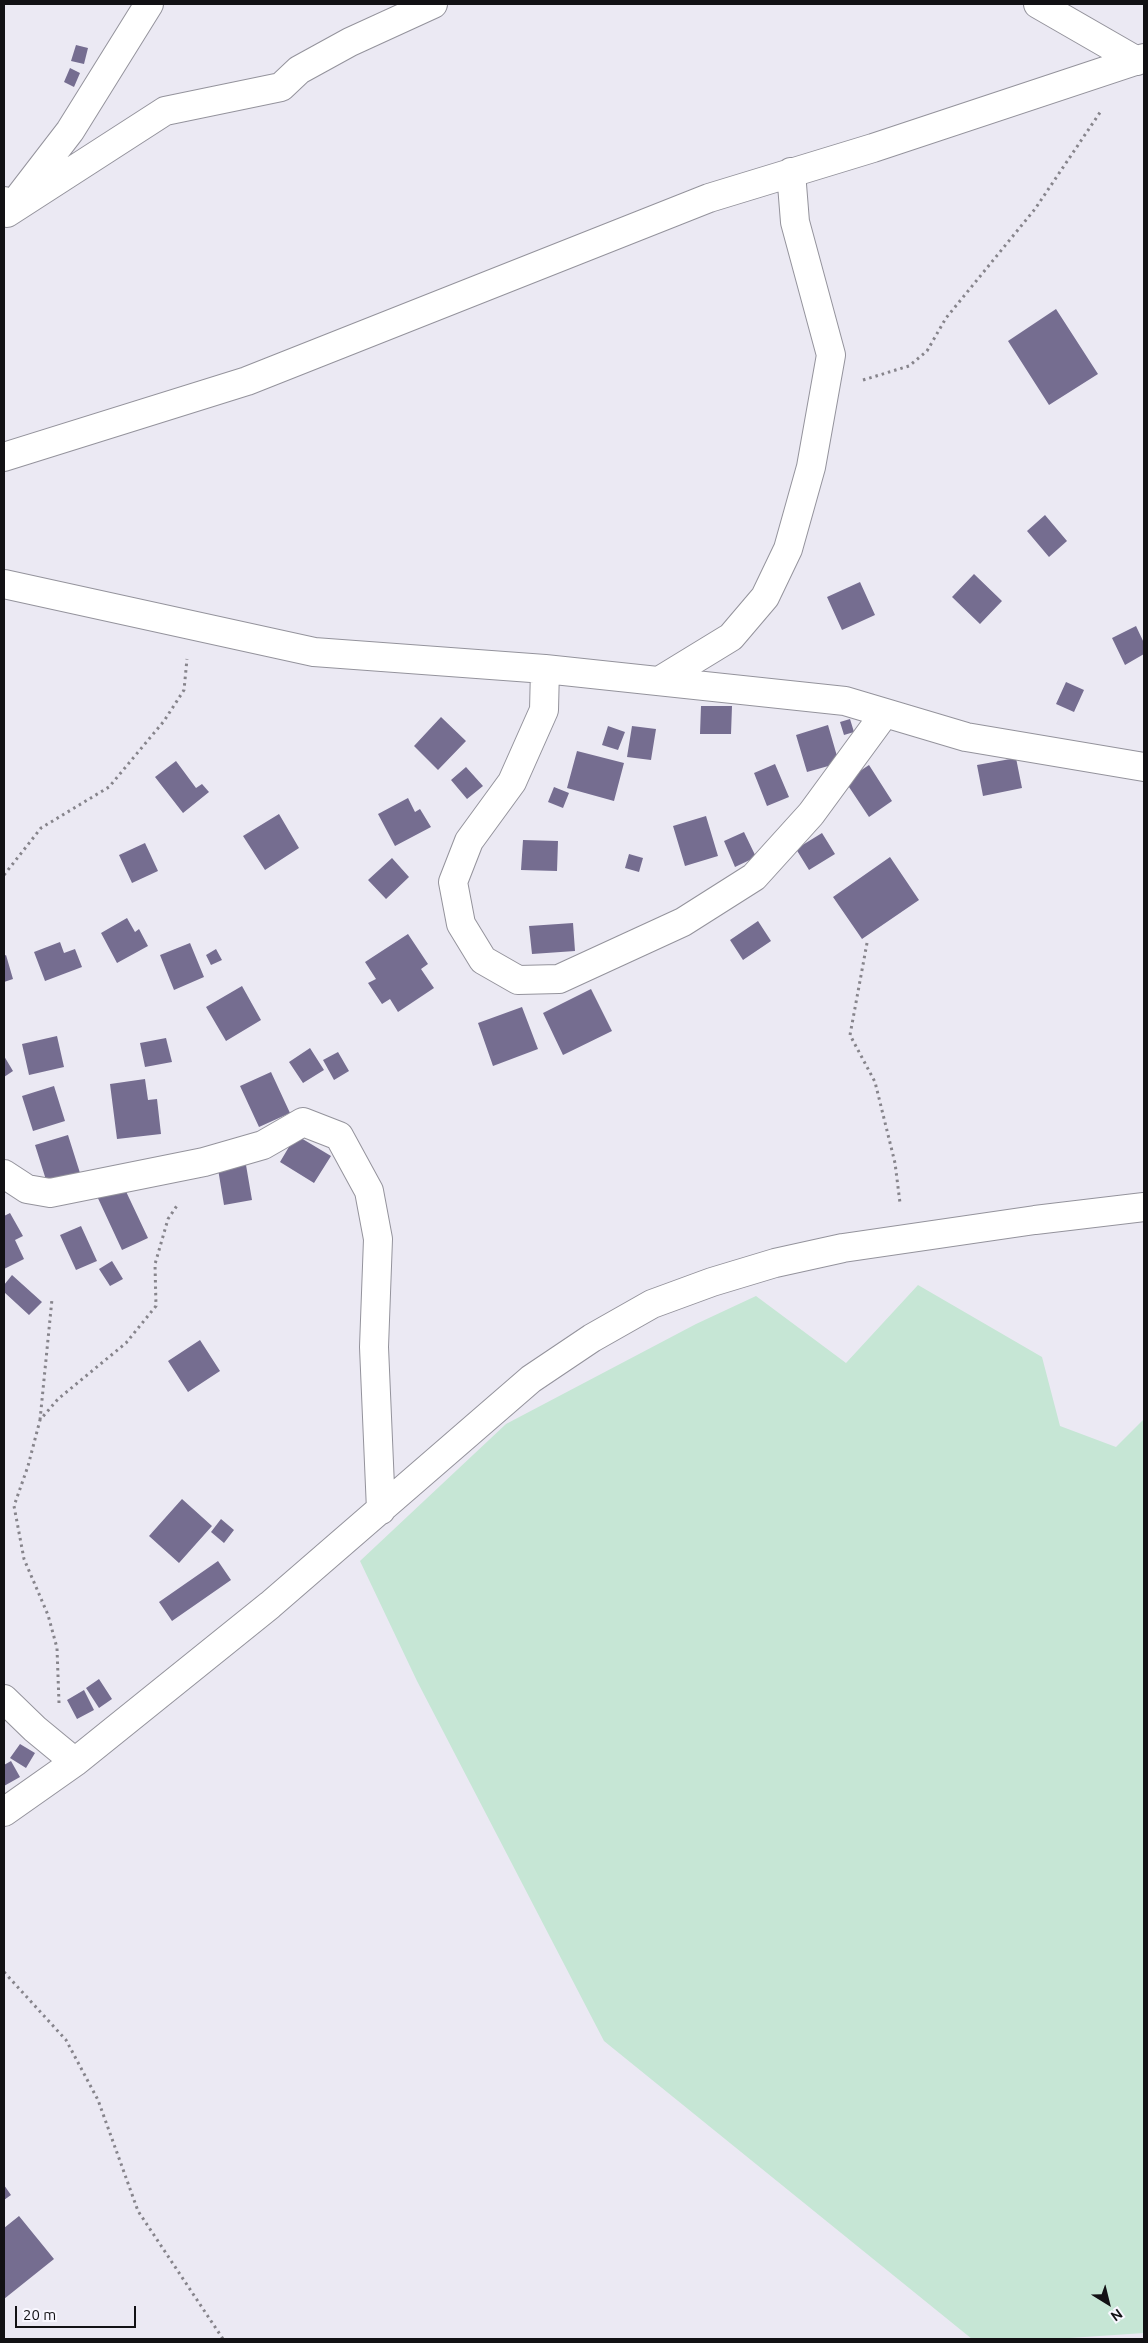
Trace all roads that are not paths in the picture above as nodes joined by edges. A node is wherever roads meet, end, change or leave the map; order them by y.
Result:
1 (149, 4) edge
2 (433, 4) edge
3 (1038, 4) edge
4 (1140, 60) edge
5 (791, 172) junction
6 (5, 210) edge
7 (4, 457) edge
8 (4, 584) edge
9 (545, 669) junction
10 (659, 681) junction
11 (885, 713) junction
12 (1144, 767) edge
13 (4, 1174) edge
14 (1144, 1207) edge
15 (381, 1510) junction
16 (4, 1699) edge
17 (75, 1762) junction
18 (4, 1812) edge

1 - 6 street
2 - 6 street
3 - 4 street
4 - 5 street
5 - 7 street
5 - 10 street
8 - 9 street
9 - 10 street
9 - 11 street
10 - 11 street
11 - 12 street
13 - 15 street
14 - 15 street
15 - 17 street
16 - 17 street
17 - 18 street

